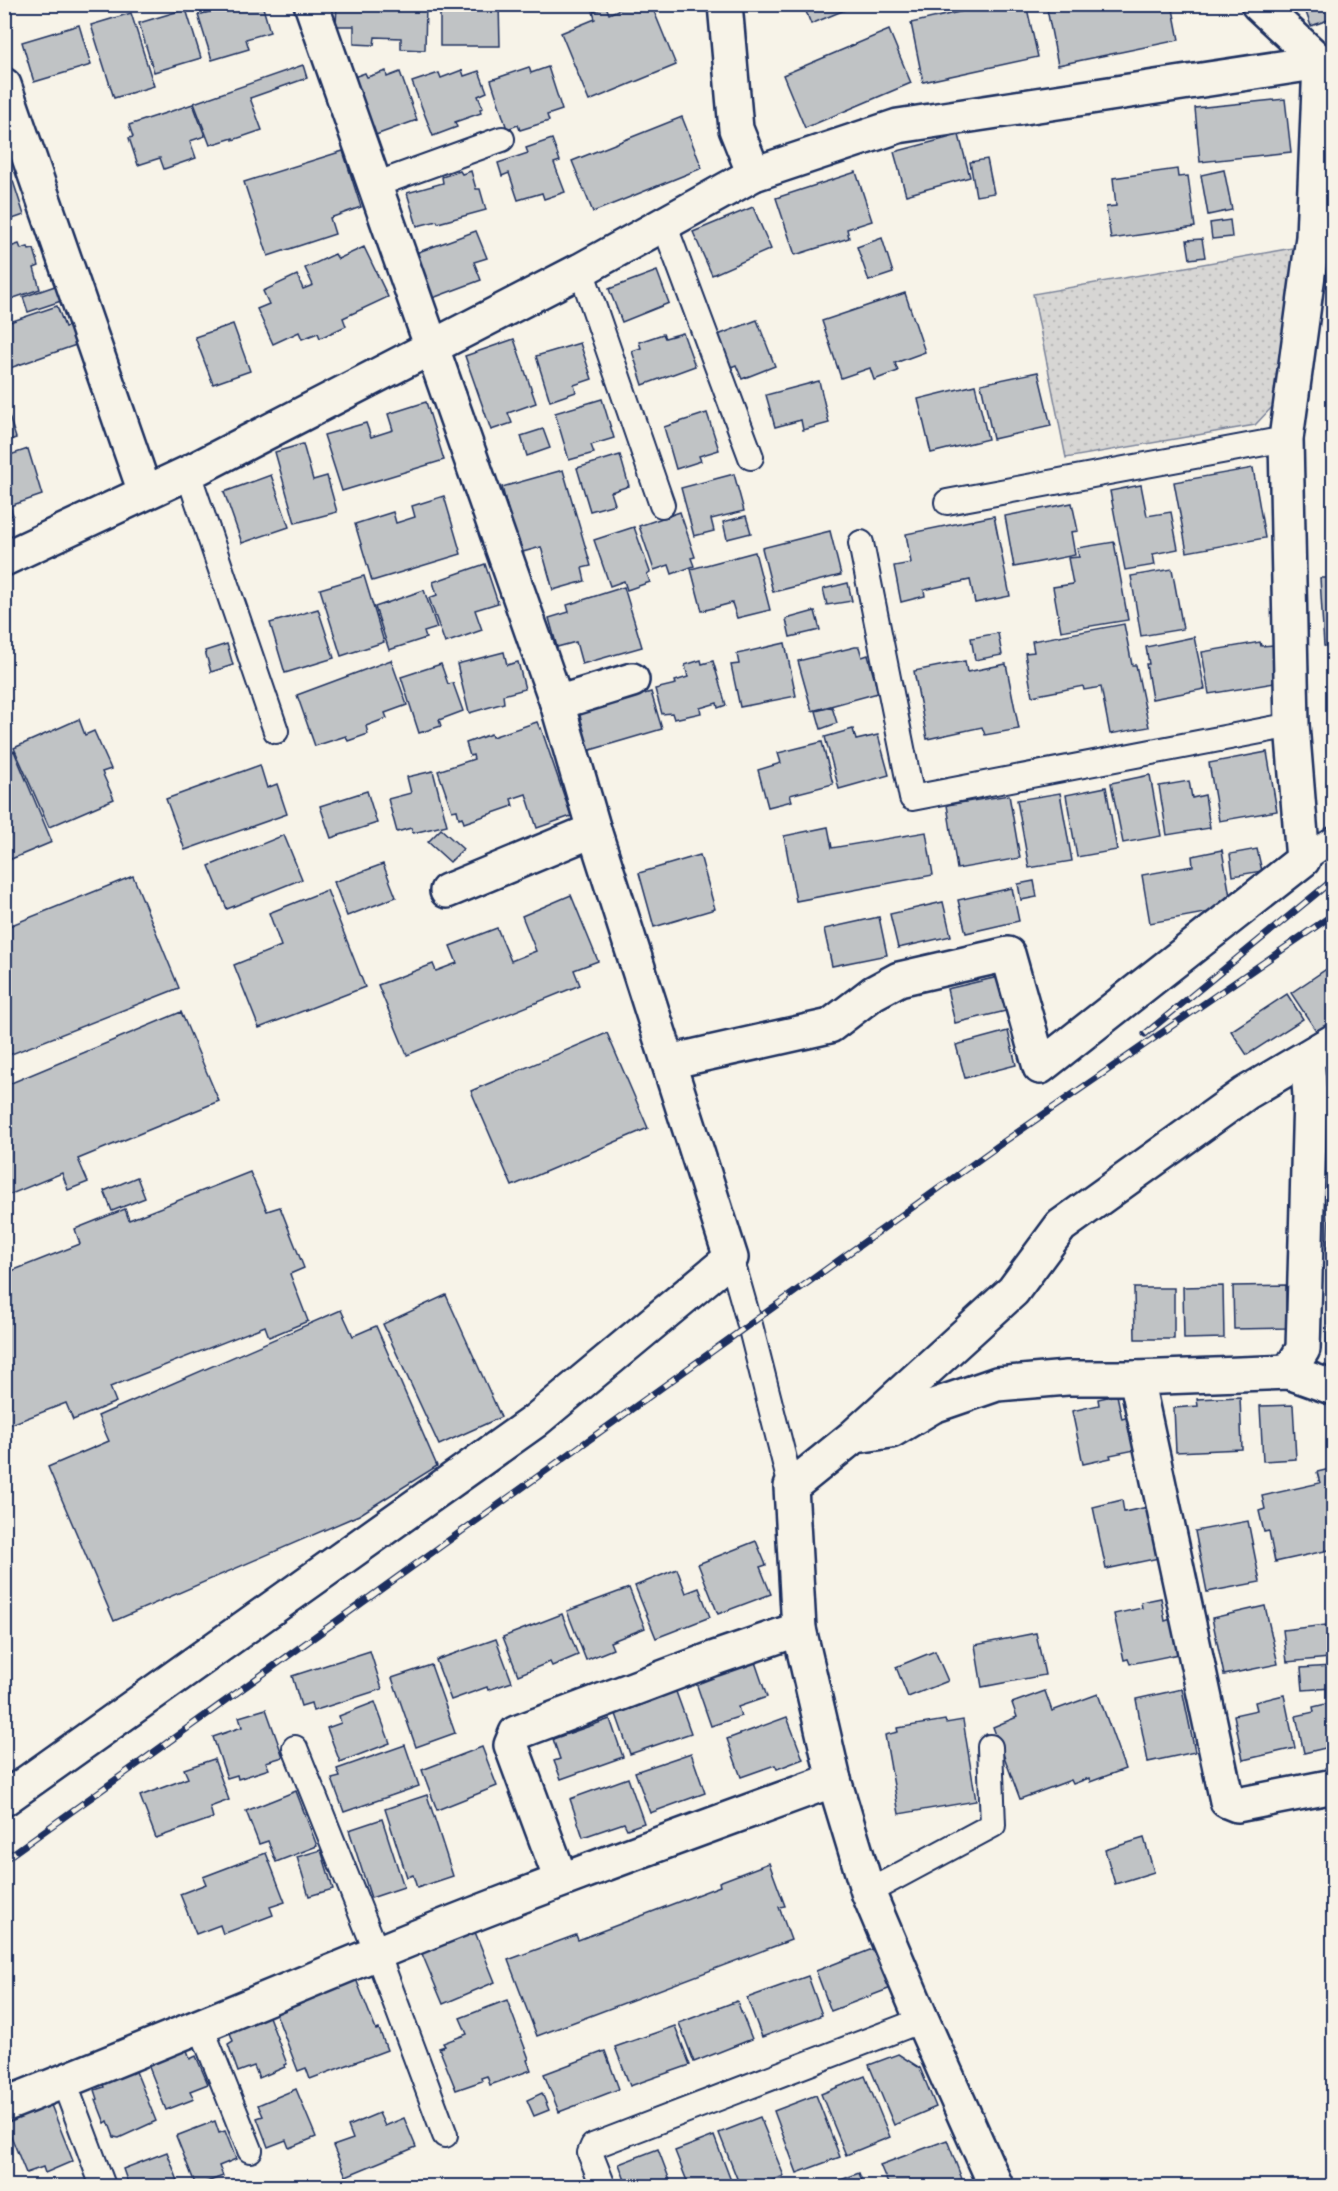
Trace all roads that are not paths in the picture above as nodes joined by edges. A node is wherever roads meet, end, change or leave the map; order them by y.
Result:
1 (311, 4) edge
2 (725, 4) edge
3 (1258, 4) edge
4 (1327, 61) edge
5 (4, 85) edge
6 (502, 139) dead end
7 (754, 174) junction
8 (375, 184) junction
9 (664, 224) junction
10 (581, 270) junction
11 (432, 346) junction
12 (1286, 439) junction
13 (750, 456) dead end
14 (188, 472) junction
15 (145, 492) junction
16 (947, 502) dead end
17 (662, 505) dead end
18 (861, 543) dead end
19 (4, 559) edge
20 (632, 680) dead end
21 (557, 703) junction
22 (1292, 725) junction
23 (276, 731) dead end
24 (594, 830) junction
25 (1334, 839) edge
26 (1303, 860) junction
27 (447, 891) dead end
28 (1320, 1050) edge
29 (669, 1062) junction
30 (731, 1258) junction
31 (1289, 1372) junction
32 (1136, 1378) junction
33 (1334, 1388) edge
34 (854, 1436) junction
35 (791, 1487) junction
36 (799, 1629) junction
37 (990, 1747) dead end
38 (295, 1748) dead end
39 (834, 1780) junction
40 (1334, 1786) edge
41 (4, 1799) edge
42 (561, 1880) junction
43 (868, 1892) junction
44 (377, 1953) junction
45 (922, 2020) junction
46 (201, 2027) junction
47 (64, 2082) junction
48 (4, 2105) edge
49 (445, 2135) dead end
50 (250, 2150) dead end
51 (103, 2187) edge
52 (603, 2187) edge
53 (996, 2187) edge

1 - 8 street
2 - 7 street
3 - 4 street
4 - 7 street
4 - 12 street
5 - 15 street
6 - 8 lane
7 - 9 street
8 - 11 street
9 - 10 street
9 - 13 lane
10 - 11 street
10 - 17 lane
11 - 14 street
11 - 21 street
12 - 16 lane
12 - 22 street
14 - 15 street
14 - 23 lane
15 - 19 street
18 - 22 lane
20 - 21 street
21 - 24 street
22 - 26 street
24 - 27 street
24 - 29 street
25 - 26 lane
26 - 29 street
28 - 31 street
28 - 34 street
29 - 30 street
30 - 35 lane
30 - 41 street
31 - 32 street
31 - 33 street
32 - 34 street
32 - 40 street
34 - 35 street
35 - 36 street
36 - 39 street
36 - 42 street
37 - 43 lane
38 - 44 lane
39 - 42 street
39 - 43 street
42 - 44 street
43 - 45 street
44 - 46 street
44 - 49 lane
45 - 52 lane
45 - 53 street
46 - 47 street
46 - 50 lane
47 - 48 street
47 - 51 lane

